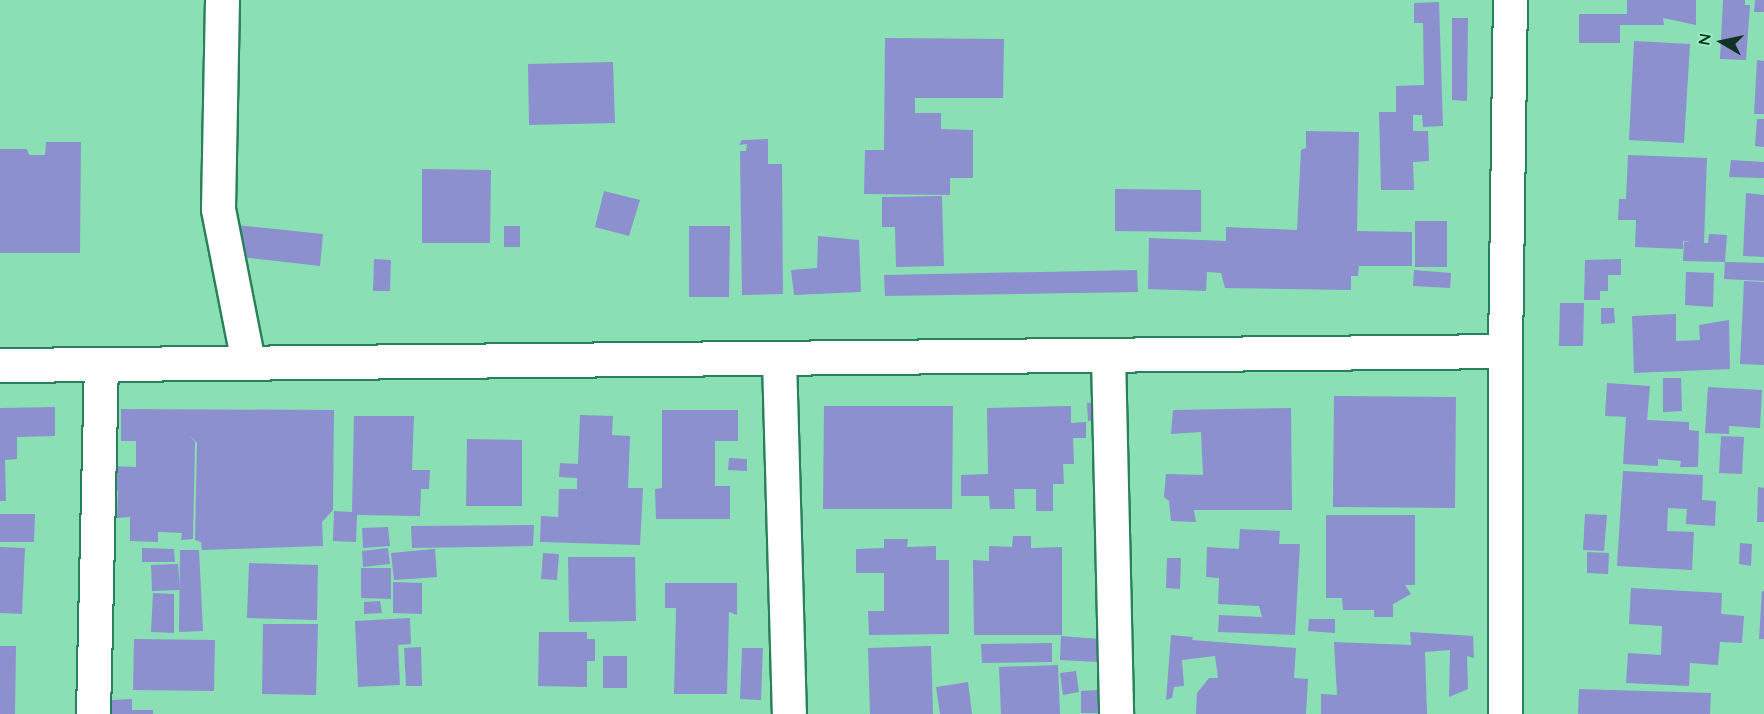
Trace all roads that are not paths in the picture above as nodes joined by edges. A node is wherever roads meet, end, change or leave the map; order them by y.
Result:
1 (222, 0) edge
2 (1510, 0) edge
3 (1505, 351) junction
4 (1107, 355) junction
5 (779, 359) junction
6 (248, 362) junction
7 (0, 365) edge
8 (101, 365) junction
9 (93, 714) edge
10 (789, 714) edge
11 (1116, 714) edge
12 (1505, 714) edge

1 - 6 street
2 - 3 street
3 - 4 street
3 - 12 street
4 - 5 street
4 - 11 street
5 - 6 street
5 - 10 street
6 - 8 street
7 - 8 street
8 - 9 street

